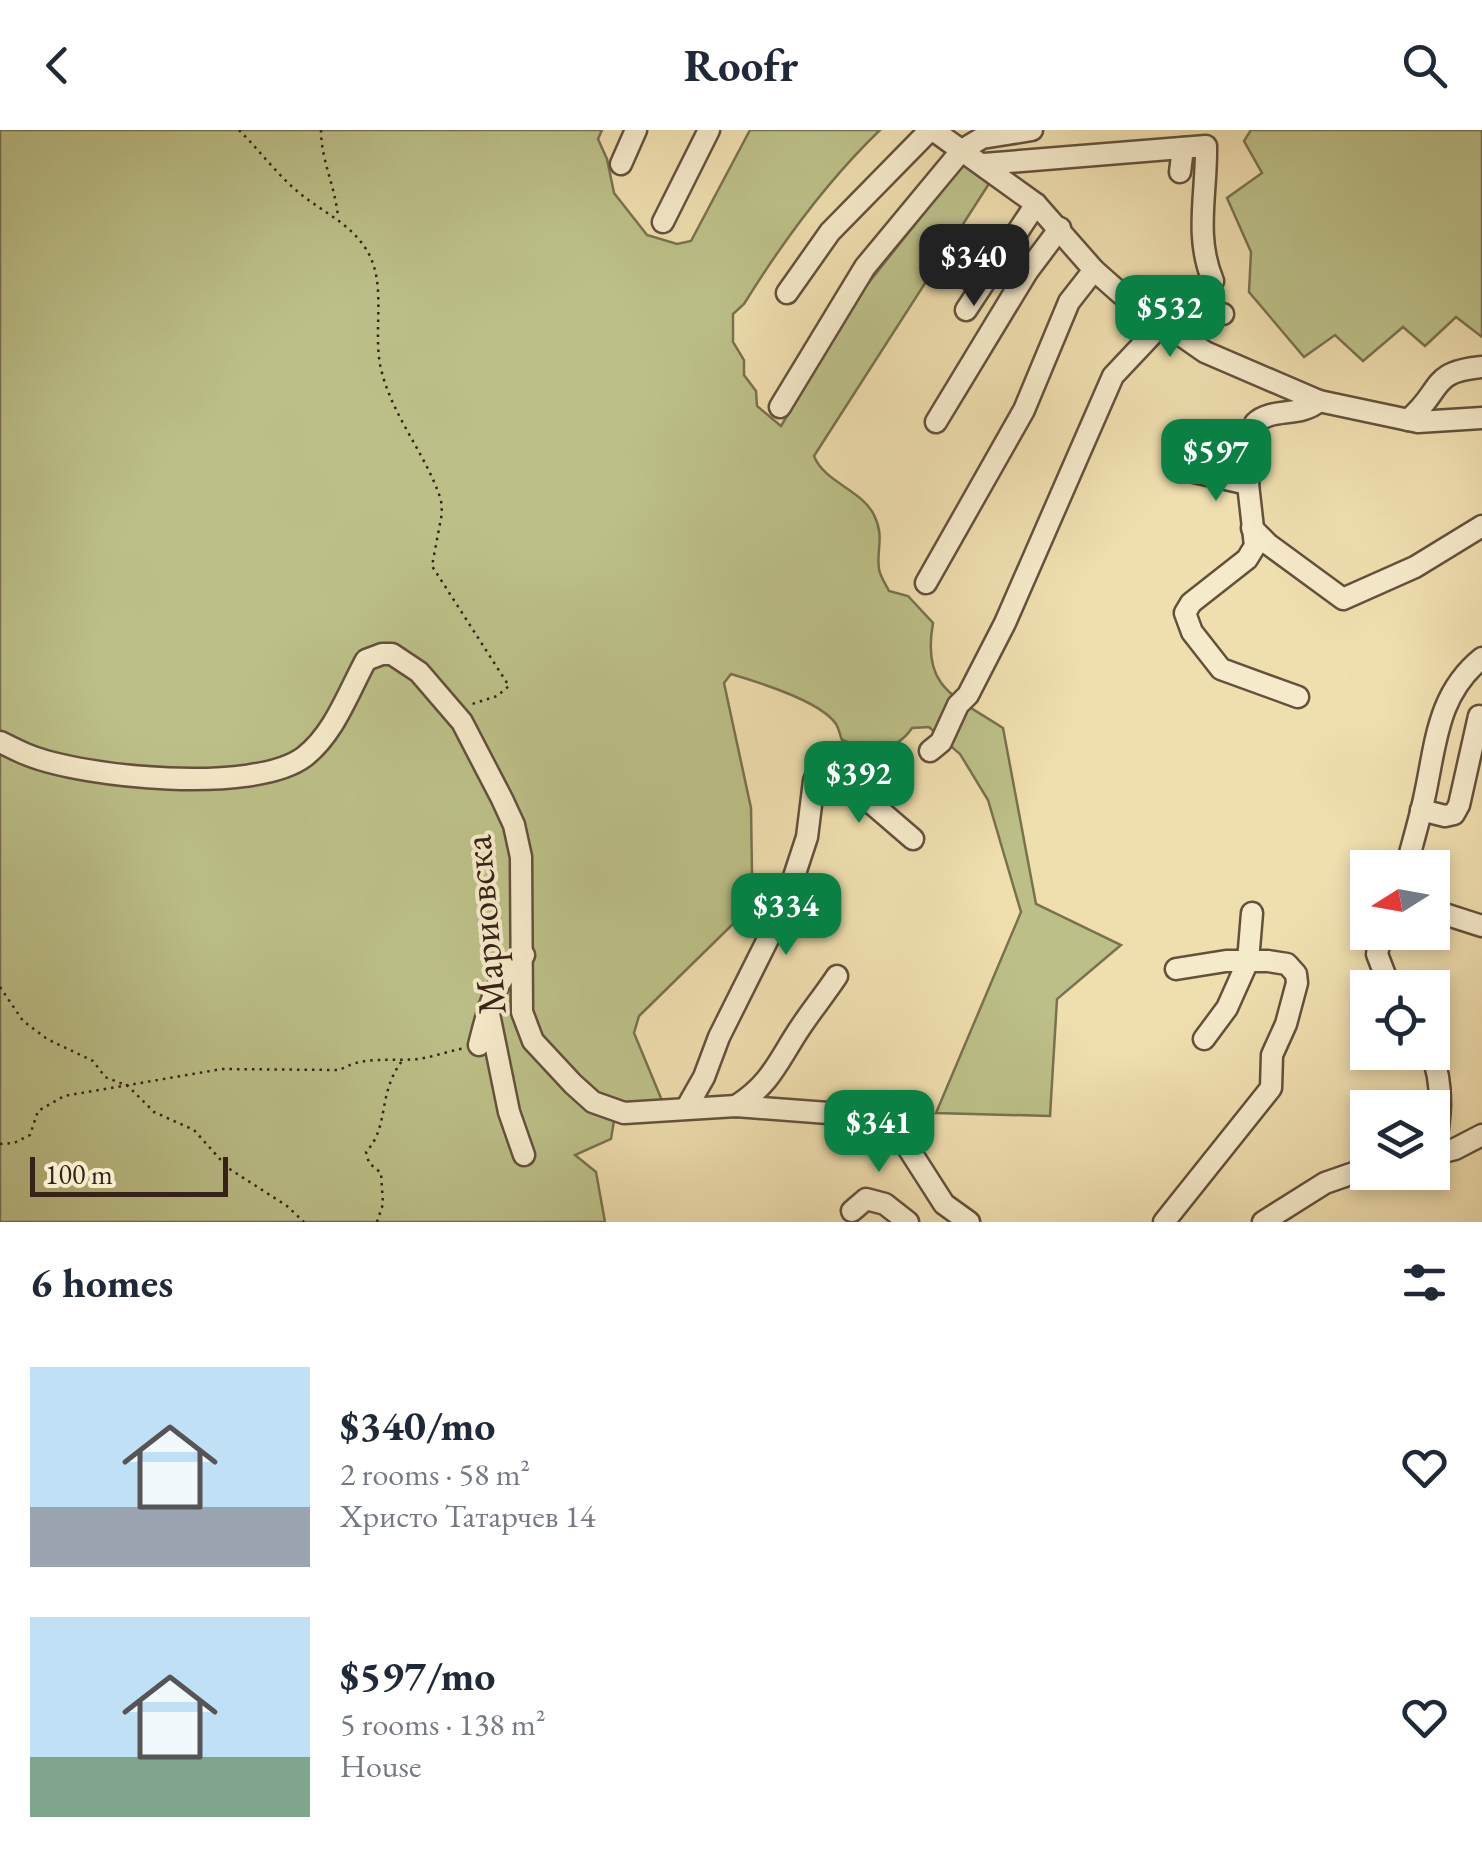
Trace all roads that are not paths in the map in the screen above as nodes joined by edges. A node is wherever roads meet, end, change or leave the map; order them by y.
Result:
1 (636, 130) edge
2 (709, 130) edge
3 (932, 130) edge
4 (1032, 130) edge
5 (1183, 148) junction
6 (962, 150) junction
7 (620, 164) dead end
8 (984, 164) junction
9 (1180, 172) dead end
10 (1036, 204) junction
11 (663, 222) dead end
12 (1060, 228) junction
13 (1094, 270) junction
14 (1213, 281) dead end
15 (787, 293) dead end
16 (966, 310) dead end
17 (1224, 314) dead end
18 (1162, 324) junction
19 (1482, 367) edge
20 (1319, 401) junction
21 (780, 407) dead end
22 (1482, 418) edge
23 (1408, 420) junction
24 (936, 422) dead end
25 (1194, 472) dead end
26 (1248, 484) junction
27 (1482, 526) edge
28 (1252, 527) junction
29 (926, 583) dead end
30 (1482, 658) edge
31 (1298, 698) dead end
32 (1479, 716) dead end
33 (0, 742) edge
34 (930, 751) dead end
35 (1421, 810) junction
36 (913, 839) dead end
37 (1411, 850) edge
38 (1252, 913) dead end
39 (1450, 916) edge
40 (1482, 926) edge
41 (524, 955) junction
42 (1248, 961) junction
43 (1176, 968) dead end
44 (837, 976) dead end
45 (488, 1009) junction
46 (1204, 1040) dead end
47 (479, 1046) road end
48 (686, 1106) junction
49 (736, 1106) junction
50 (1482, 1134) edge
51 (1450, 1150) edge
52 (524, 1154) dead end
53 (1350, 1174) edge
54 (852, 1211) dead end
55 (908, 1222) edge
56 (969, 1222) edge
57 (1164, 1222) edge
58 (1264, 1222) edge

1 - 7 street
2 - 11 street
3 - 6 street
3 - 15 street
4 - 6 street
5 - 8 street
5 - 9 street
5 - 14 street
6 - 8 street
6 - 21 street
8 - 10 street
10 - 12 street
10 - 16 street
12 - 13 street
12 - 24 street
13 - 18 street
13 - 29 street
17 - 18 street
18 - 20 street
18 - 34 street
19 - 23 street
20 - 23 street
20 - 26 street
22 - 23 street
25 - 26 street
26 - 28 street
27 - 28 street
28 - 31 street
30 - 35 street
32 - 35 street
33 - 41 street, Мариовска
35 - 37 street
36 - 48 street
38 - 42 street
39 - 40 street
41 - 45 street
41 - 48 street, Мариовска
42 - 43 street
42 - 46 street
42 - 57 street
44 - 49 street
45 - 47 street
45 - 52 street
48 - 49 street, Мариовска
49 - 56 street, Мариовска
50 - 51 street
53 - 58 street
54 - 55 street

